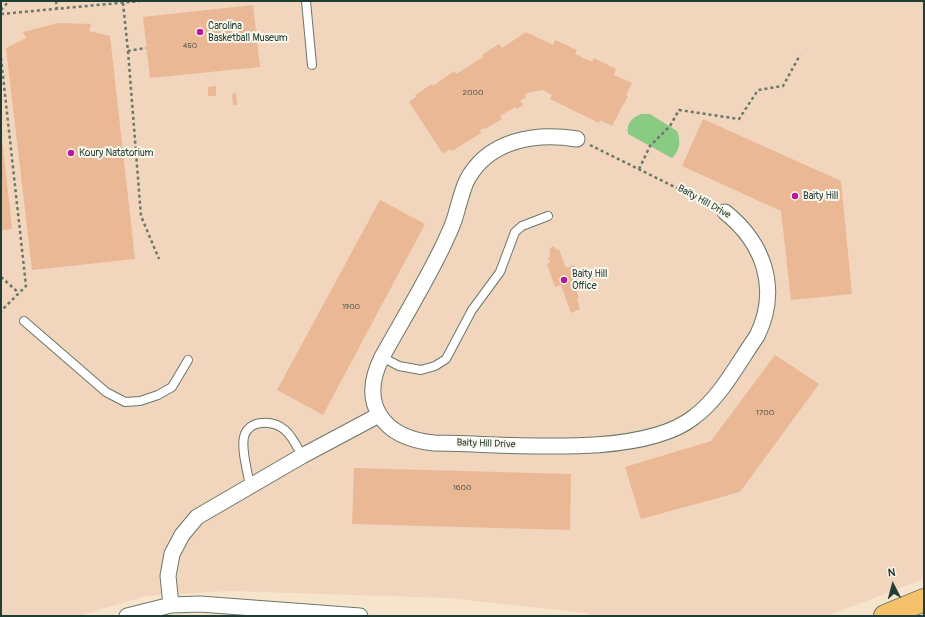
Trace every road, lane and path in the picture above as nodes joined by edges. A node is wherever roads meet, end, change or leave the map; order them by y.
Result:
1 (9, 1) edge
2 (56, 1) edge
3 (140, 1) edge
4 (306, 1) edge
5 (122, 2) edge
6 (57, 8) junction
7 (1, 10) edge
8 (1, 14) edge
9 (146, 48) dead end
10 (128, 50) junction
11 (800, 55) dead end
12 (1, 58) edge
13 (312, 65) dead end
14 (577, 139) joint
15 (639, 168) junction
16 (725, 212) joint
17 (548, 216) dead end
18 (159, 259) dead end
19 (1, 277) edge
20 (19, 293) junction
21 (1, 311) edge
22 (24, 321) dead end
23 (382, 357) junction
24 (188, 360) dead end
25 (379, 415) junction
26 (302, 456) junction
27 (250, 486) junction
28 (924, 600) edge
29 (171, 605) junction
30 (127, 616) edge
31 (360, 616) edge
32 (885, 616) edge

1 - 7 path
2 - 6 path
3 - 5 path
4 - 13 lane
5 - 6 path
5 - 10 path
6 - 8 path
9 - 10 path
10 - 18 path
11 - 15 path
12 - 20 path
14 - 15 path, Baity Hill Drive
14 - 23 street, Baity Hill Drive
15 - 16 path, Baity Hill Drive
16 - 25 street, Baity Hill Drive
17 - 23 lane
19 - 20 path
20 - 21 path
22 - 24 lane
23 - 25 street, Baity Hill Drive
25 - 26 street
26 - 27 street
26 - 27 lane
27 - 29 street
28 - 32 highway
29 - 30 street
29 - 31 street

